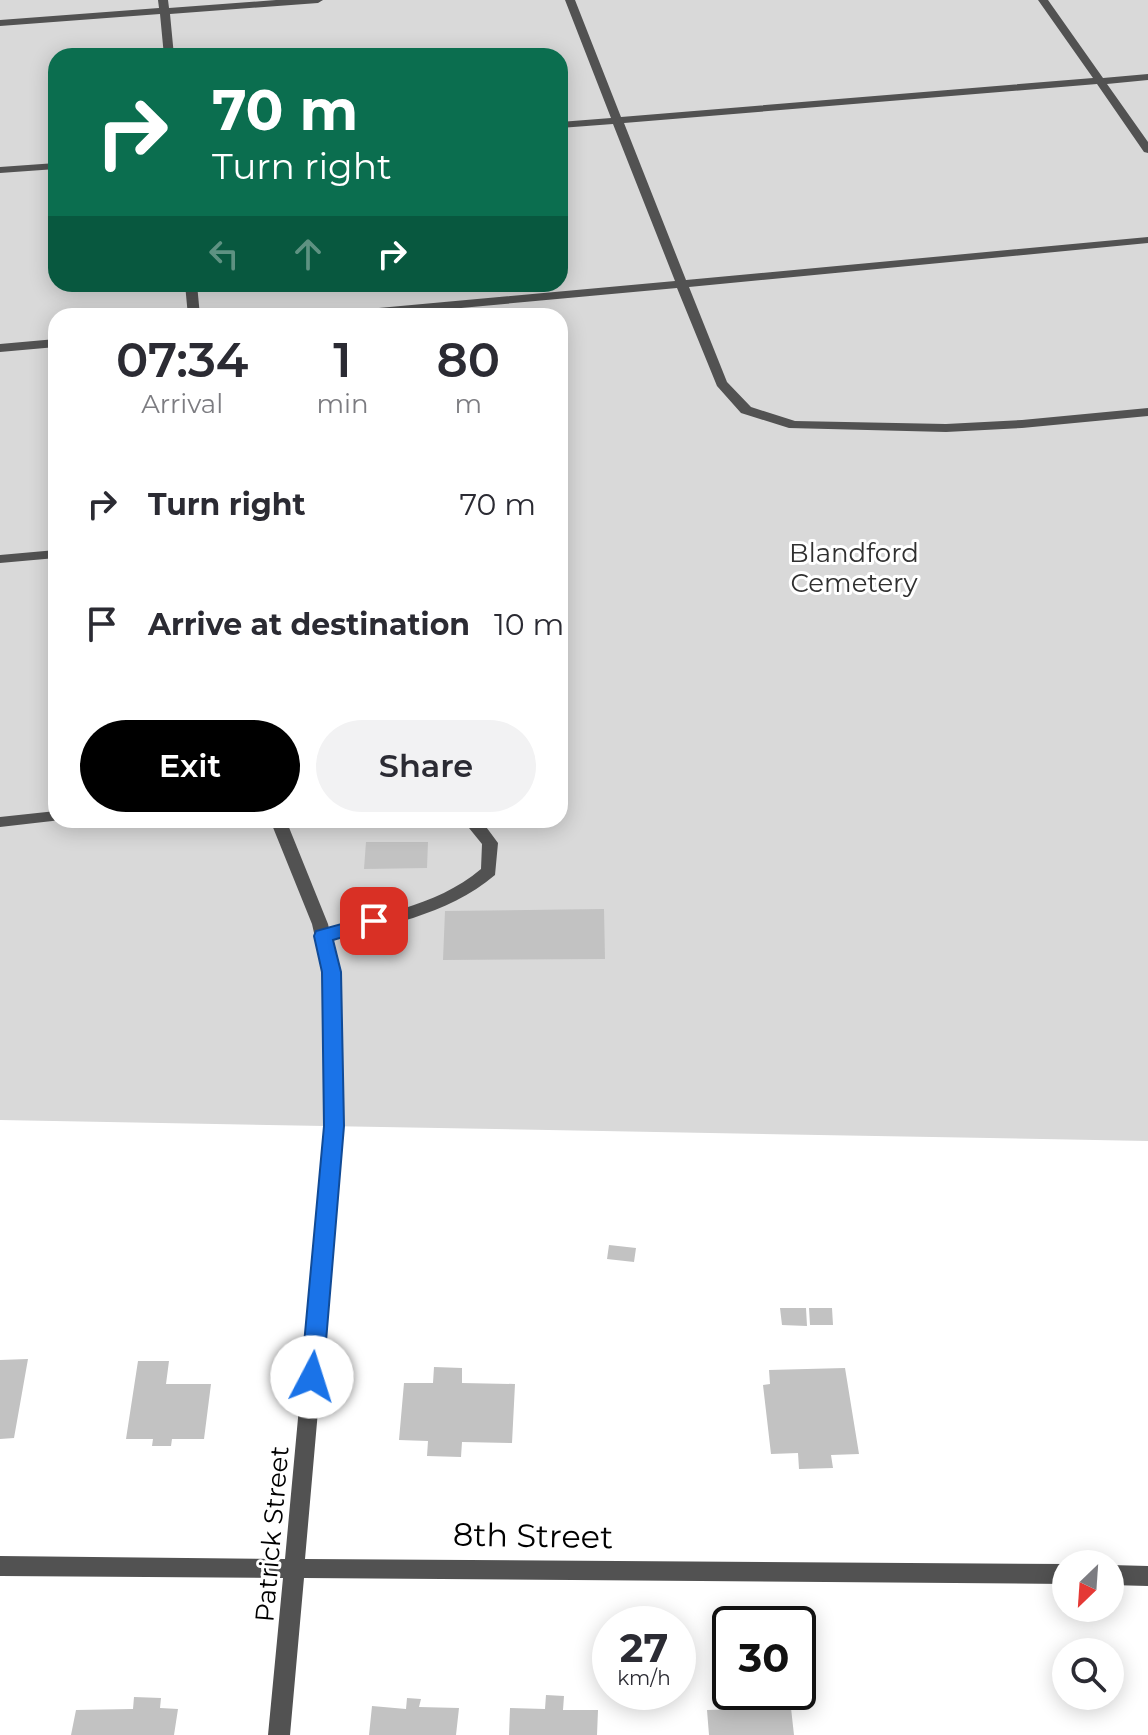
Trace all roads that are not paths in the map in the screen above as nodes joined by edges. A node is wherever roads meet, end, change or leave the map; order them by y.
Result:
1 (318, 0) edge
2 (570, 0) edge
3 (1043, 0) edge
4 (164, 6) edge
5 (0, 23) edge
6 (168, 48) edge
7 (1148, 77) edge
8 (1100, 81) junction
9 (617, 120) junction
10 (568, 124) edge
11 (1148, 150) edge
12 (48, 167) edge
13 (0, 170) edge
14 (1148, 240) edge
15 (681, 285) junction
16 (424, 308) edge
17 (48, 344) edge
18 (0, 348) edge
19 (1148, 412) edge
20 (48, 555) edge
21 (0, 559) edge
22 (48, 817) edge
23 (0, 822) edge
24 (281, 828) edge
25 (478, 828) edge
26 (323, 936) junction
27 (0, 1566) edge
28 (295, 1566) junction
29 (1052, 1574) edge
30 (1124, 1575) edge
31 (1148, 1576) edge
32 (279, 1735) edge

1 - 4 street
2 - 9 street
3 - 8 street
4 - 5 street
4 - 6 street
7 - 8 street
8 - 9 street
8 - 11 street
9 - 10 street
9 - 15 street
12 - 13 street
14 - 15 street
15 - 16 street
15 - 19 street
17 - 18 street
20 - 21 street
22 - 23 street
24 - 26 street, Patrick Street
25 - 26 street
26 - 28 street, Patrick Street
27 - 28 street, 8th Street
28 - 29 street, 8th Street
28 - 32 street, Patrick Street
30 - 31 street

